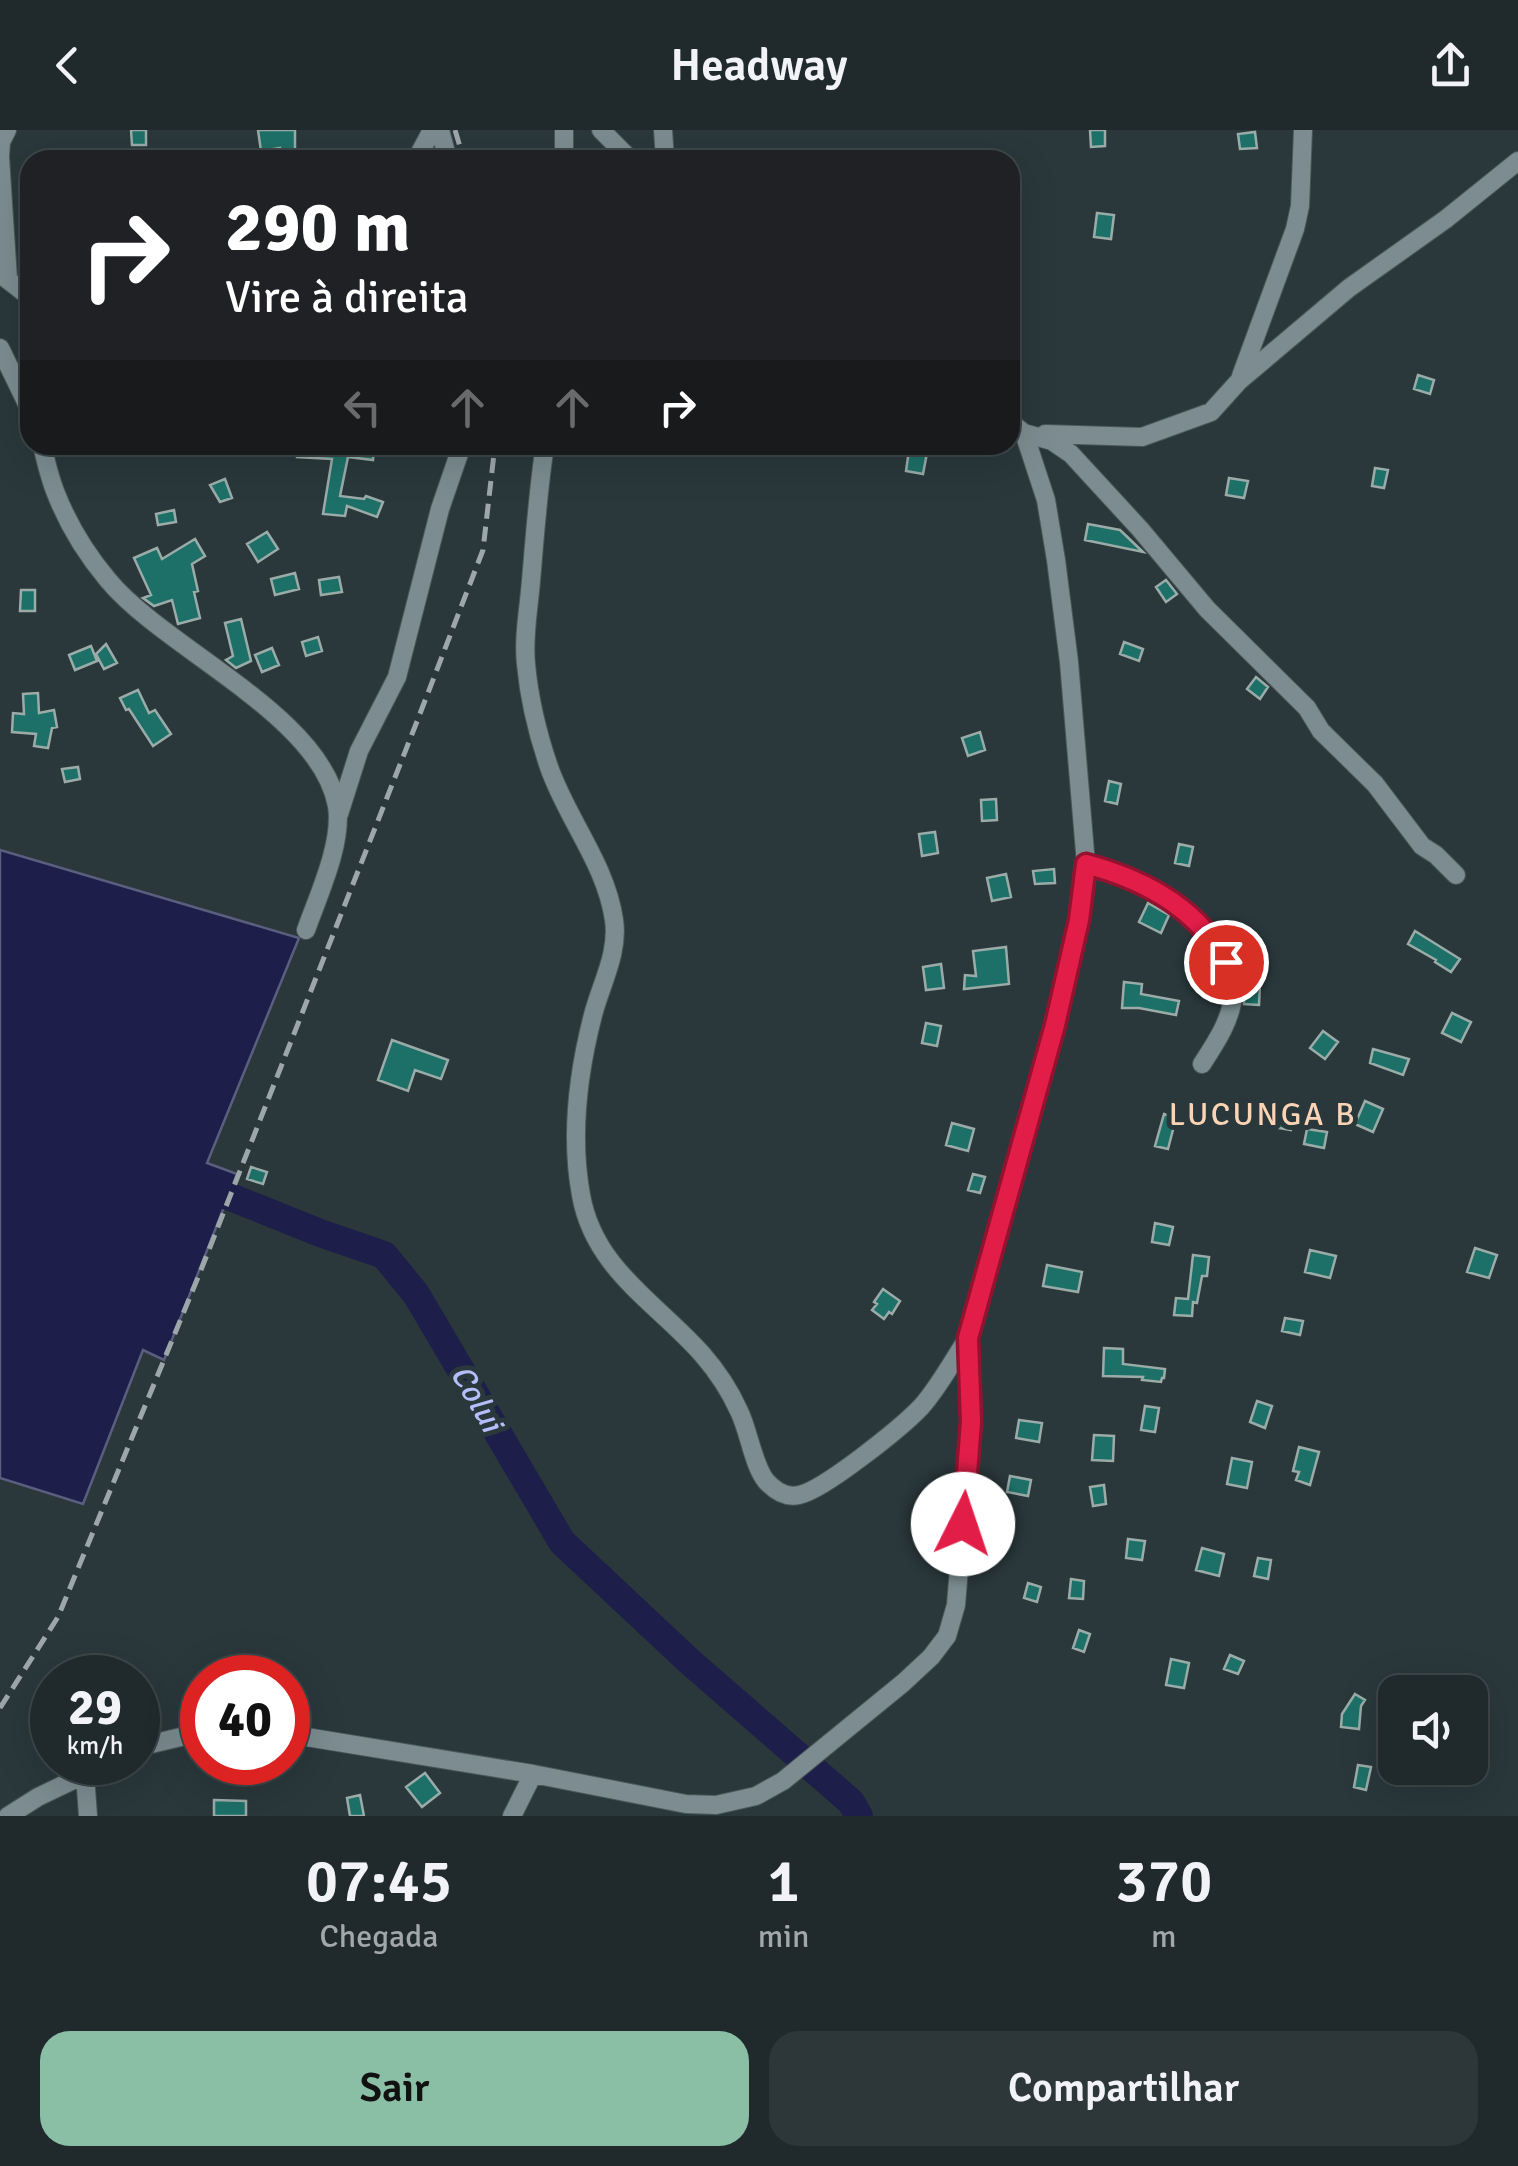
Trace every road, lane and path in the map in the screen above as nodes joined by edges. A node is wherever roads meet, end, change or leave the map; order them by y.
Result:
1 (7, 130) edge
2 (601, 130) edge
3 (1303, 130) edge
4 (621, 150) edge
5 (1518, 161) edge
6 (4, 276) edge
7 (0, 348) edge
8 (1239, 381) junction
9 (6, 385) edge
10 (1020, 428) edge
11 (1020, 429) edge
12 (1020, 434) edge
13 (45, 455) edge
14 (459, 455) edge
15 (544, 455) edge
16 (338, 819) junction
17 (1086, 864) junction
18 (1456, 875) dead end
19 (306, 930) dead end
20 (1202, 1064) dead end
21 (968, 1338) junction
22 (310, 1738) edge
23 (533, 1774) junction
24 (64, 1785) edge
25 (86, 1785) edge
26 (735, 1809) edge
27 (8, 1816) edge
28 (88, 1816) edge
29 (512, 1816) edge

1 - 6 street
2 - 4 street
3 - 8 street
5 - 8 street
7 - 9 street
8 - 10 street
11 - 18 street
12 - 17 street
13 - 16 street
14 - 16 street
15 - 21 street
16 - 19 street
17 - 20 street
17 - 21 street
21 - 26 street
22 - 23 street
23 - 26 street
23 - 29 street
24 - 27 street
25 - 28 street

